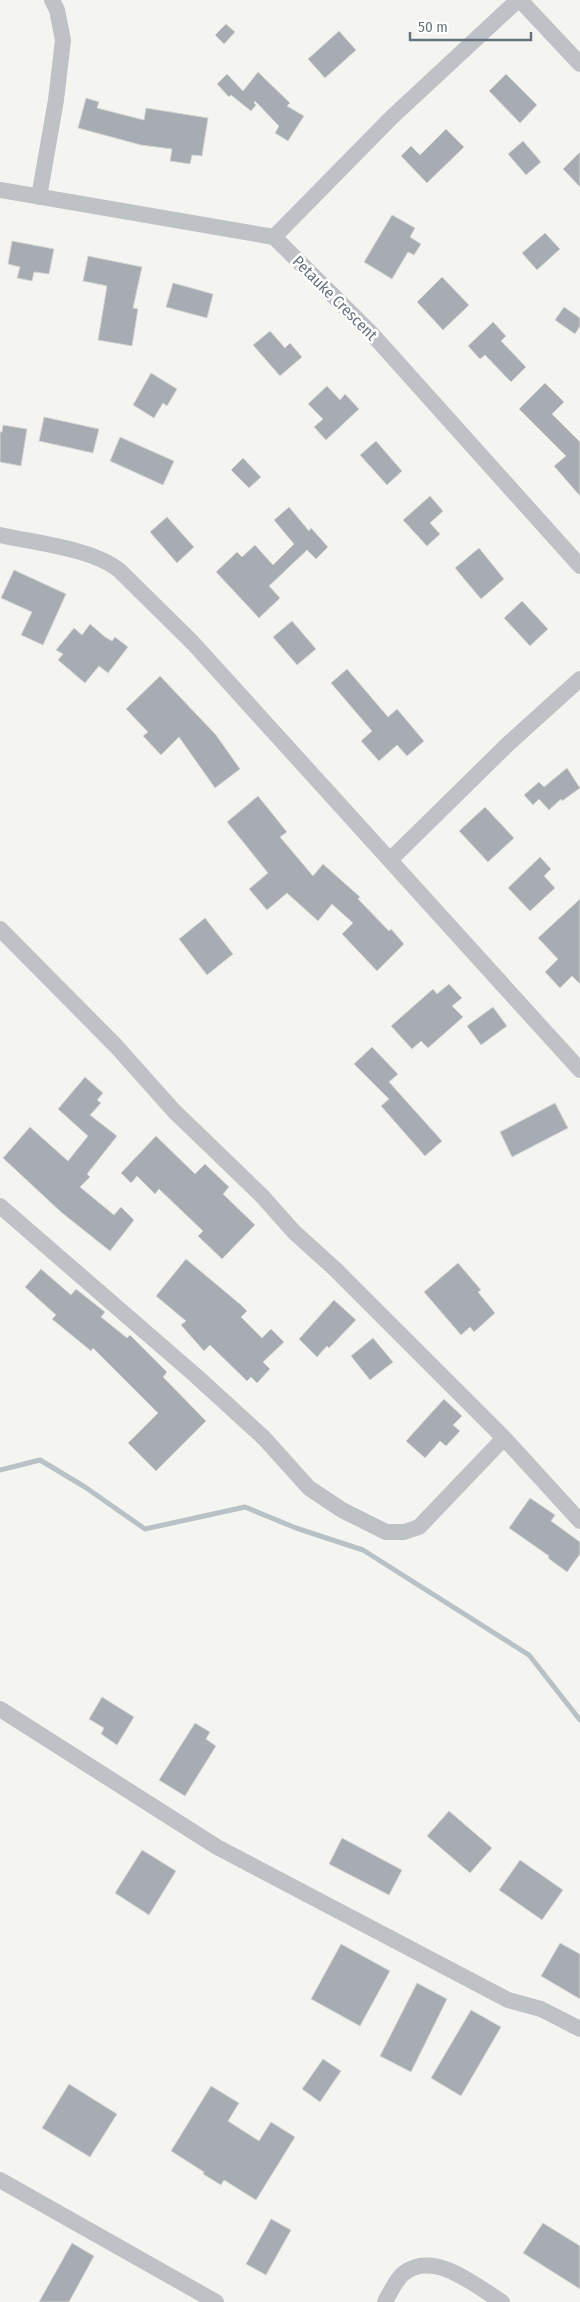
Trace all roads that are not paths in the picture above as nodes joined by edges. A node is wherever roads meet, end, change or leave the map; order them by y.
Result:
1 (52, 0) edge
2 (519, 0) edge
3 (580, 64) edge
4 (0, 190) edge
5 (39, 197) junction
6 (274, 237) junction
7 (0, 535) edge
8 (580, 566) edge
9 (580, 678) edge
10 (390, 860) junction
11 (0, 929) edge
12 (580, 1070) edge
13 (0, 1206) edge
14 (504, 1438) junction
15 (580, 1521) edge
16 (0, 1710) edge
17 (580, 2030) edge
18 (0, 2180) edge
19 (216, 2302) edge
20 (385, 2302) edge
21 (502, 2302) edge

1 - 5 street
2 - 3 street
2 - 6 street
4 - 5 street
5 - 6 street
6 - 8 street, Petauke Crescent
7 - 10 street
9 - 10 street
10 - 12 street
11 - 14 street
13 - 14 street
14 - 15 street
16 - 17 street
18 - 19 street
20 - 21 street

